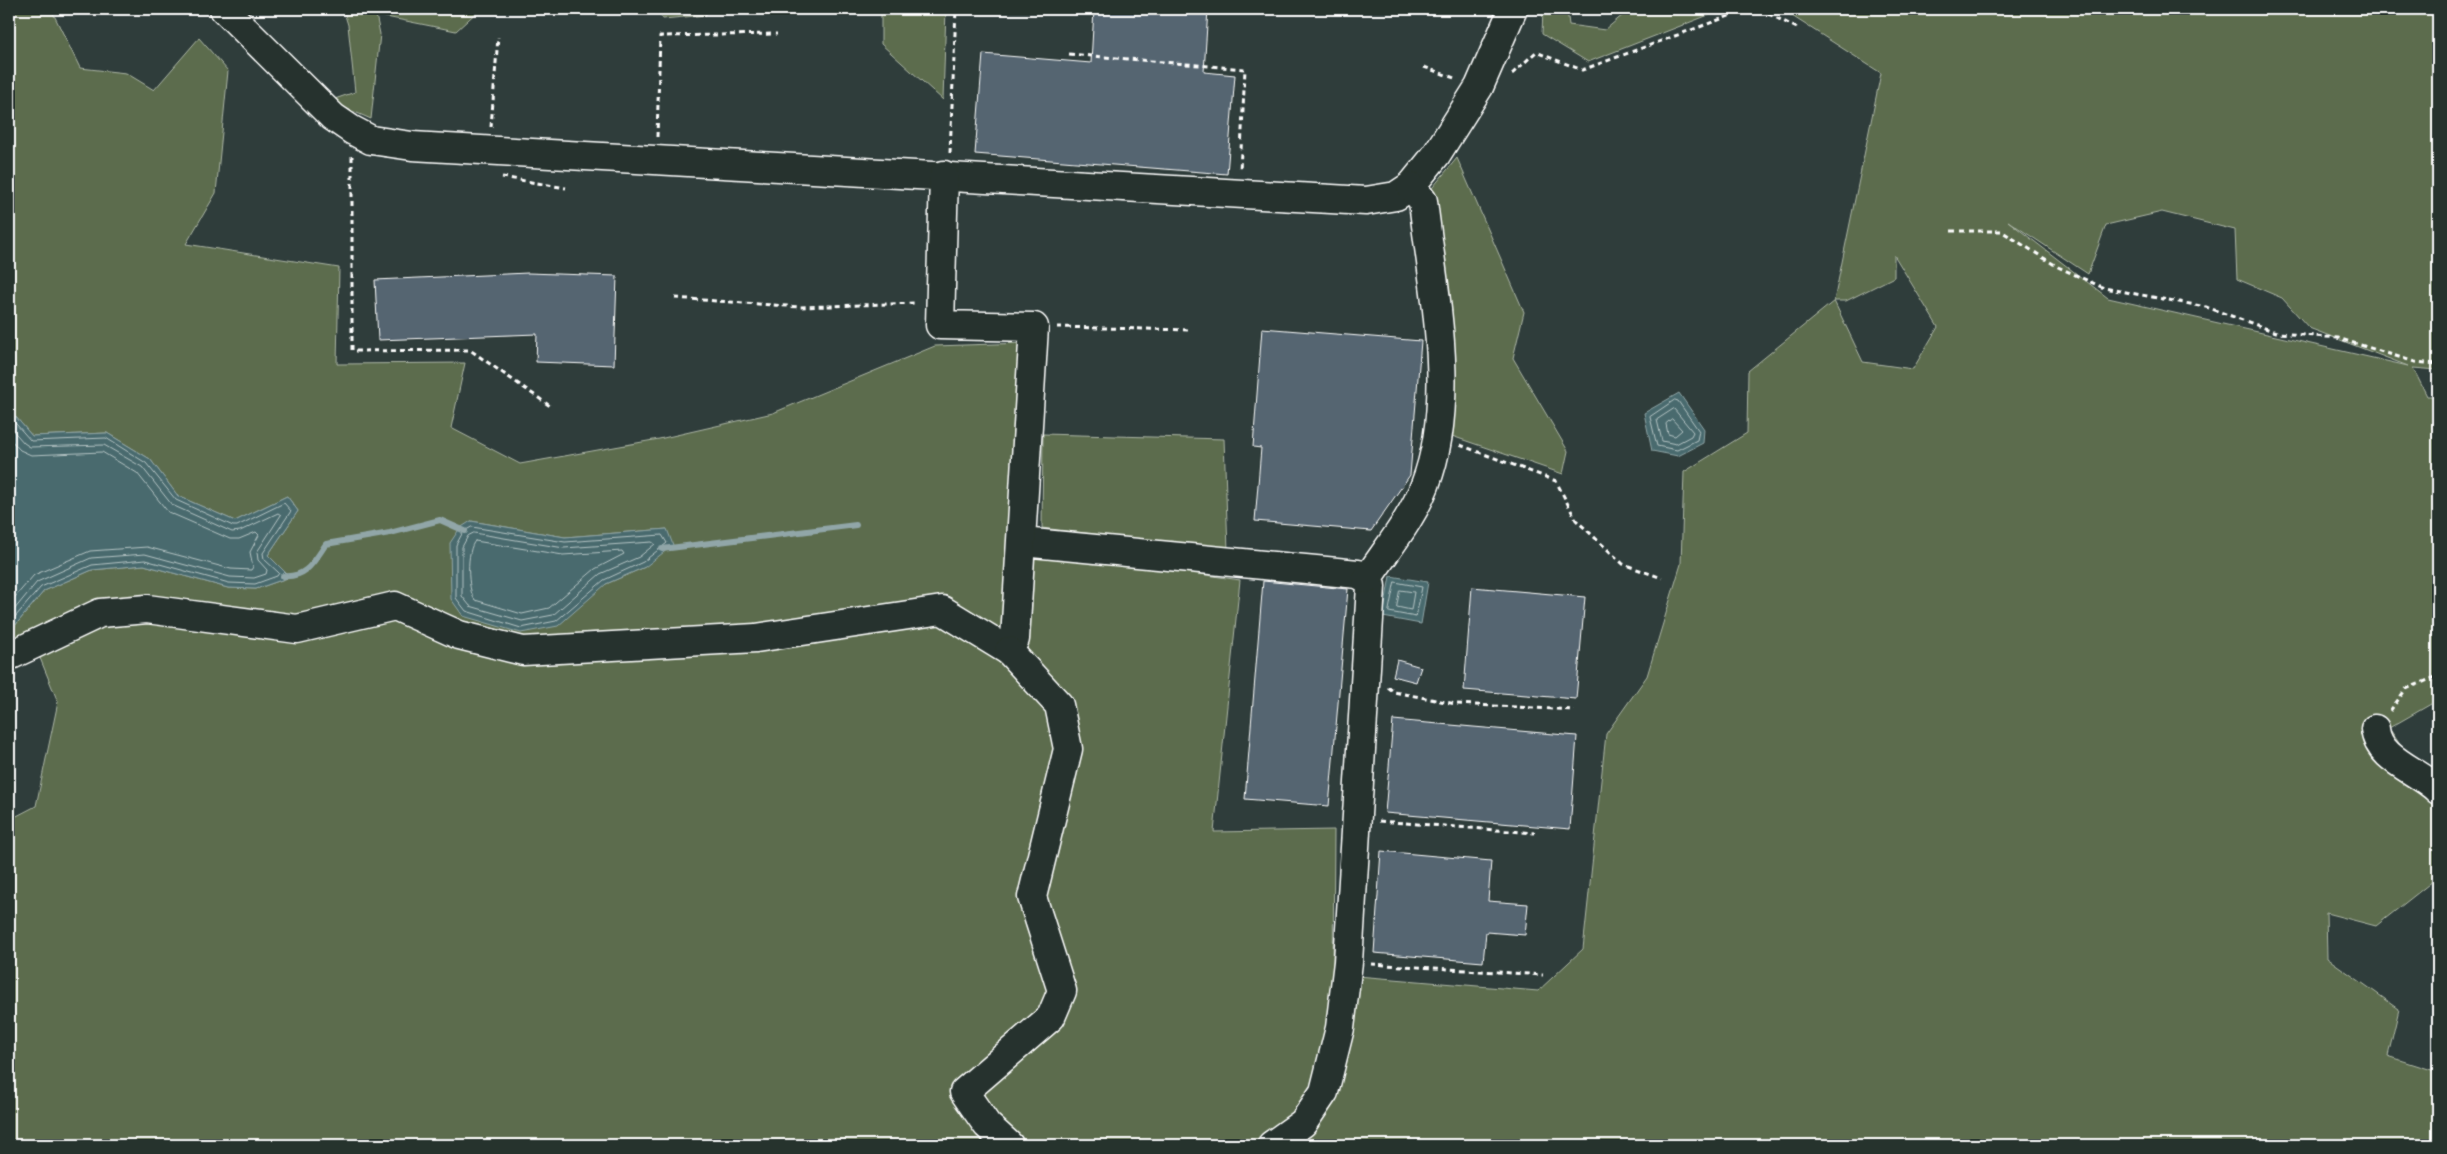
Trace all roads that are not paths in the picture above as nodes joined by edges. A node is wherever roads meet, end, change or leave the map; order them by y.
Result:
1 (224, 9) edge
2 (1513, 9) edge
3 (944, 175) junction
4 (1411, 186) junction
5 (1022, 542) junction
6 (1367, 579) junction
7 (1009, 651) junction
8 (9, 656) edge
9 (2375, 729) road end
10 (2438, 790) edge
11 (1009, 1145) edge
12 (1272, 1145) edge

1 - 3 street
2 - 4 street
3 - 4 street
3 - 5 street
4 - 6 street
5 - 6 street
5 - 7 street
6 - 12 street
7 - 8 street
7 - 11 street
9 - 10 street

